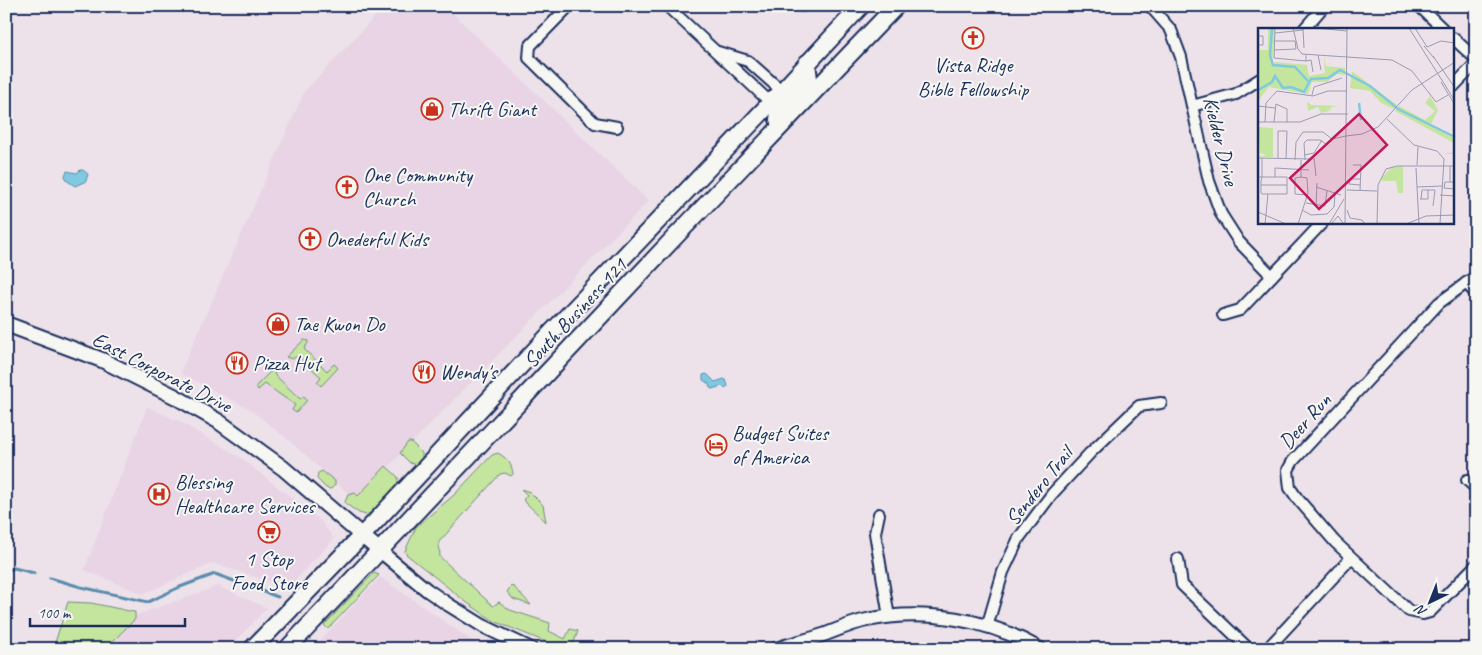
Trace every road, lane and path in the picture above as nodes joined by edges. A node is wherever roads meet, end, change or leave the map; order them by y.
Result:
1 (569, 6) edge
2 (667, 6) edge
3 (861, 6) edge
4 (896, 6) edge
5 (1150, 6) edge
6 (1324, 6) edge
7 (1419, 6) edge
8 (1305, 28) edge
9 (1442, 28) edge
10 (1454, 39) edge
11 (715, 51) junction
12 (1476, 59) edge
13 (807, 63) junction
14 (1476, 63) edge
15 (1258, 80) edge
16 (1454, 86) edge
17 (777, 97) junction
18 (1192, 106) junction
19 (782, 126) junction
20 (616, 127) dead end
21 (1321, 224) edge
22 (1272, 276) junction
23 (1476, 276) edge
24 (1466, 283) junction
25 (1476, 294) edge
26 (1222, 315) dead end
27 (6, 324) edge
28 (558, 326) junction
29 (576, 343) junction
30 (1161, 403) dead end
31 (1467, 480) dead end
32 (1476, 488) edge
33 (878, 514) dead end
34 (362, 535) junction
35 (380, 551) junction
36 (1352, 558) junction
37 (1178, 559) dead end
38 (1476, 565) edge
39 (889, 617) junction
40 (987, 627) junction
41 (252, 649) edge
42 (287, 649) edge
43 (531, 649) edge
44 (776, 649) edge
45 (1040, 649) edge
46 (1249, 649) edge
47 (1267, 649) edge

1 - 20 street
2 - 11 street
3 - 13 main road, South Business 121
4 - 19 main road, South Business 121
5 - 18 street, Kielder Drive
6 - 8 street
7 - 9 street
10 - 12 street
11 - 17 street
11 - 17 street
13 - 17 main road, South Business 121
13 - 19 main road
14 - 16 street
15 - 18 street
17 - 28 main road, South Business 121
18 - 22 street, Kielder Drive
19 - 29 main road, South Business 121
21 - 22 street
22 - 26 street
23 - 24 street, Deer Run
24 - 25 street
24 - 36 street, Deer Run
27 - 34 main road, East Corporate Drive
28 - 29 main road
28 - 34 main road, South Business 121
29 - 35 main road, South Business 121
30 - 40 street, Sendero Trail
31 - 32 street
33 - 39 street
34 - 35 main road, East Corporate Drive
34 - 41 main road, South Business 121
35 - 42 main road, South Business 121
35 - 43 street
36 - 38 street
36 - 47 street
37 - 46 street
39 - 40 street
39 - 44 street
40 - 45 street

